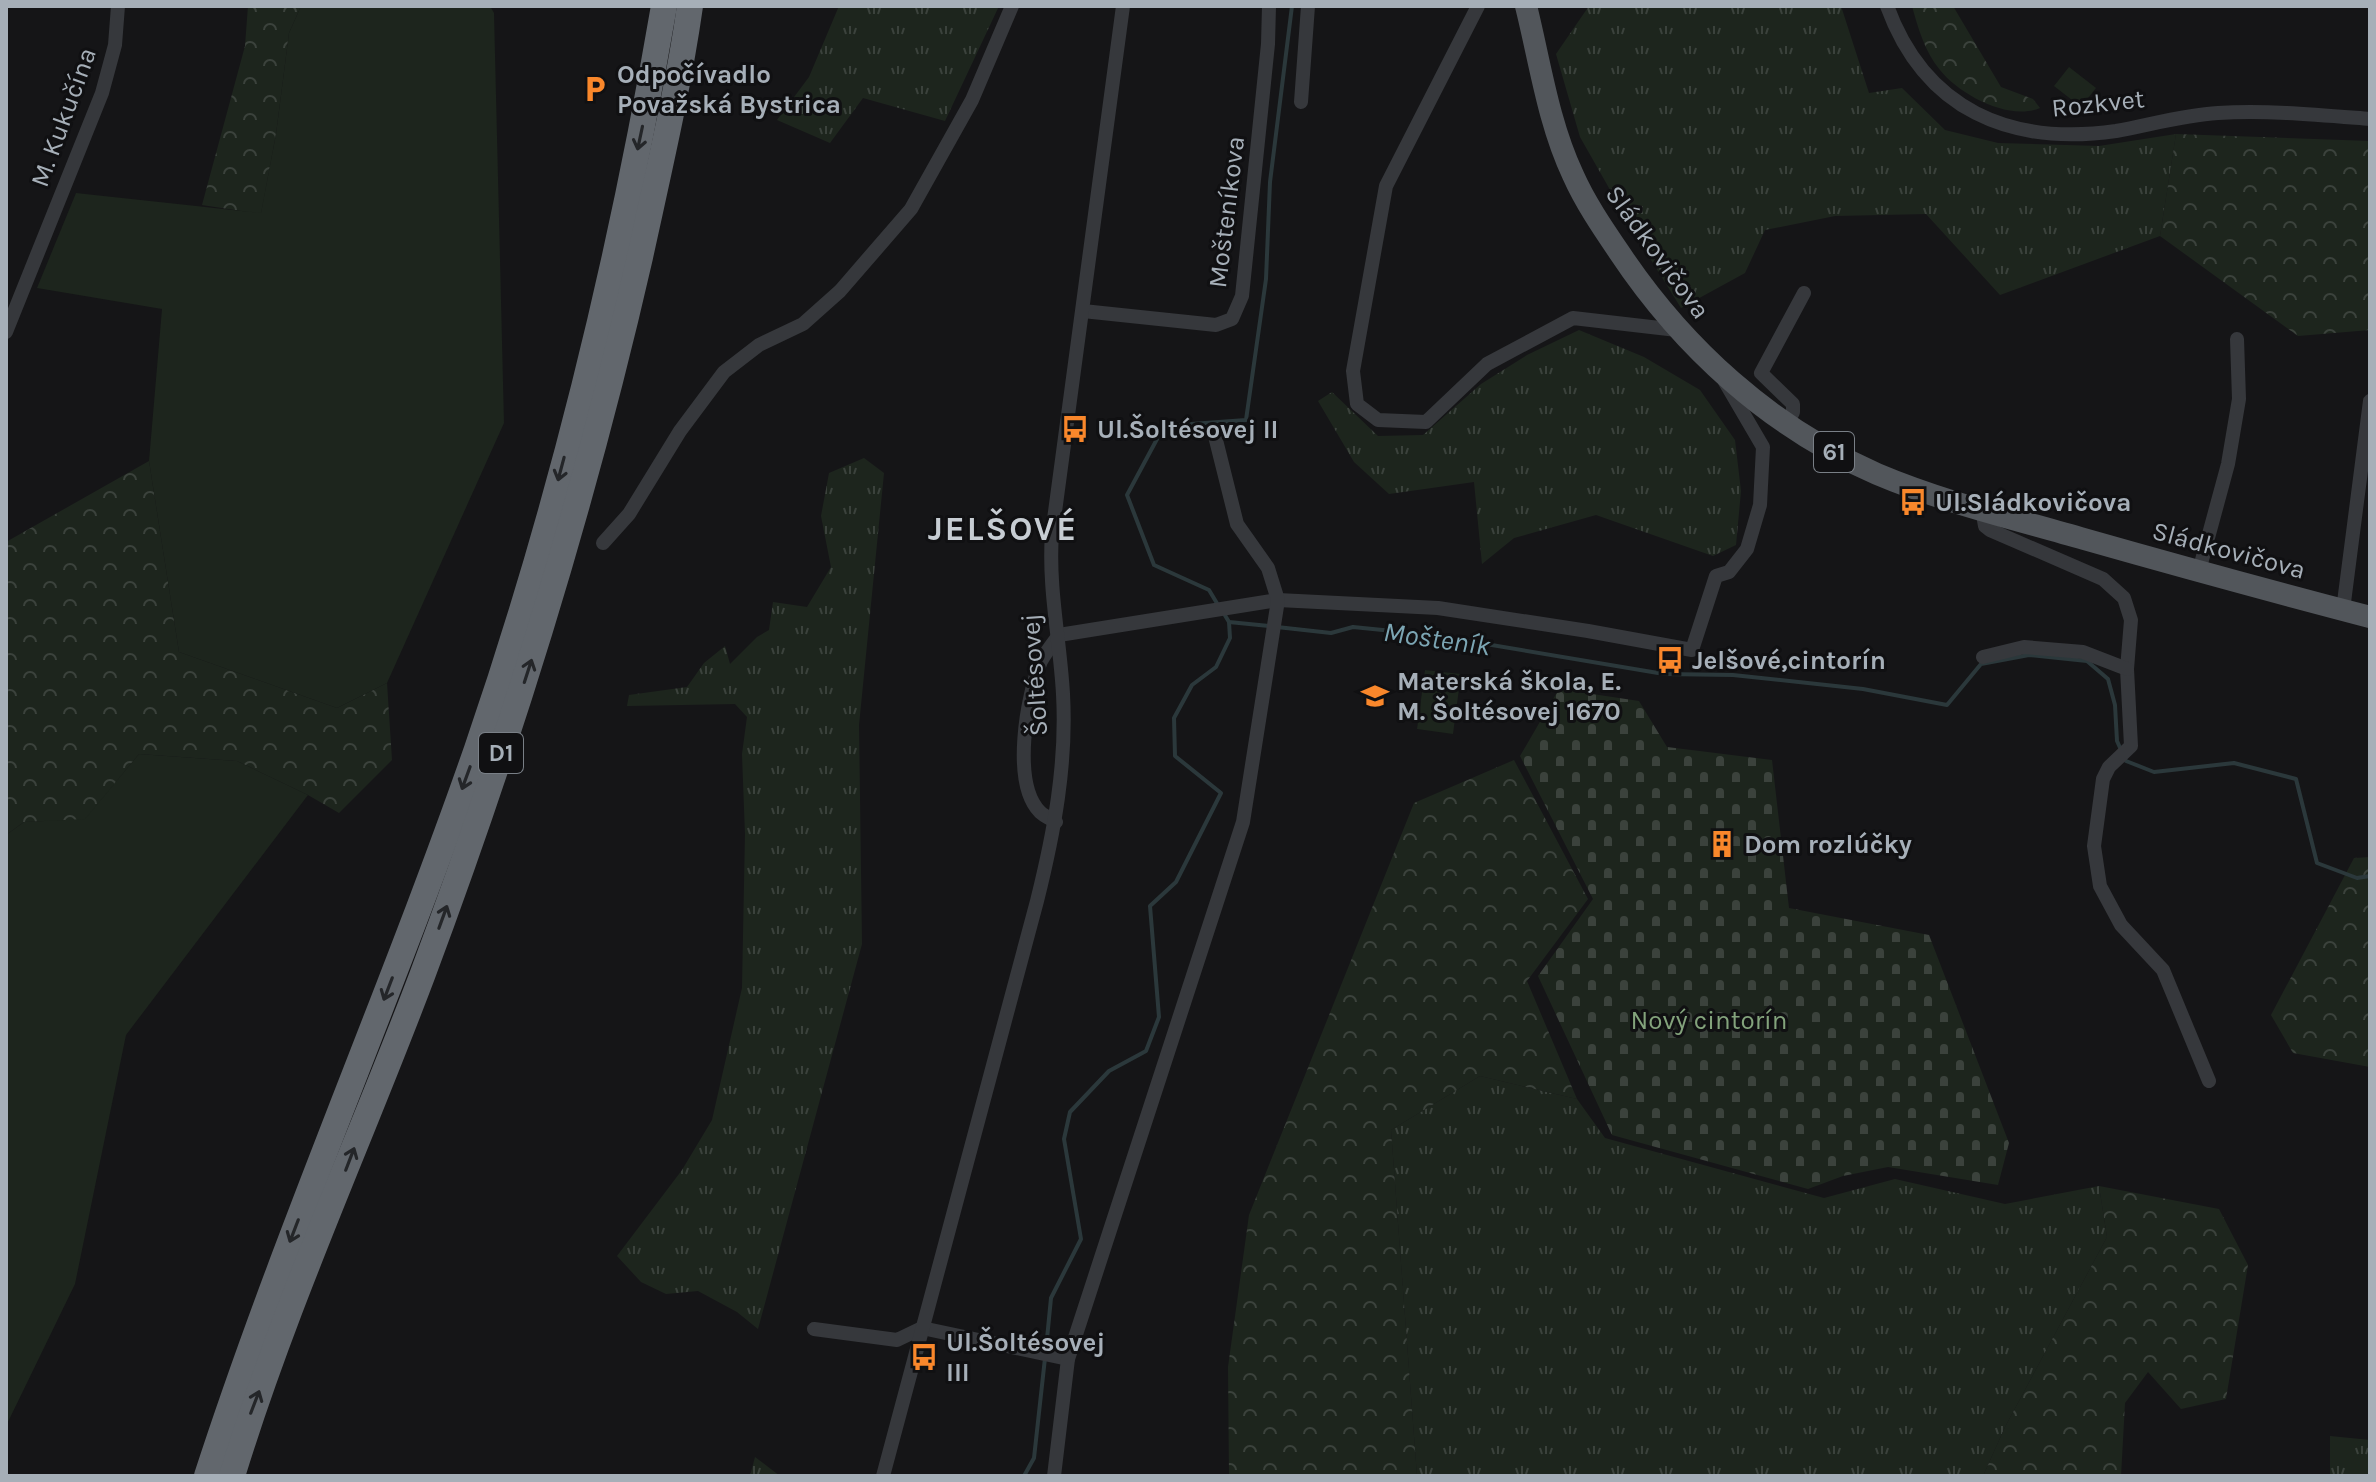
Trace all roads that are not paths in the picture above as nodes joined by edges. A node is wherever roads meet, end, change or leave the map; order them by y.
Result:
1 (118, 6) edge
2 (664, 6) edge
3 (690, 6) edge
4 (1012, 6) edge
5 (1123, 6) edge
6 (1269, 6) edge
7 (1308, 6) edge
8 (1478, 6) edge
9 (1526, 6) edge
10 (1887, 6) edge
11 (1301, 102) dead end
12 (2370, 119) edge
13 (1804, 293) dead end
14 (1083, 311) junction
15 (1677, 330) junction
16 (6, 332) edge
17 (2237, 339) dead end
18 (1721, 373) junction
19 (2370, 401) edge
20 (1787, 424) junction
21 (1215, 436) dead end
22 (1982, 509) junction
23 (603, 543) dead end
24 (2199, 571) junction
25 (1278, 600) junction
26 (2343, 610) junction
27 (2370, 617) edge
28 (1059, 635) junction
29 (1983, 657) dead end
30 (2127, 669) junction
31 (1056, 822) junction
32 (2209, 1081) dead end
33 (922, 1328) junction
34 (814, 1329) dead end
35 (1068, 1359) junction
36 (207, 1476) edge
37 (232, 1476) edge
38 (883, 1476) edge
39 (1054, 1476) edge

1 - 16 street, M. Kukučína
2 -> 36 highway, D1
37 -> 3 highway, D1
4 - 23 street
5 - 14 street, Šoltésovej
6 - 14 street, Mošteníkova
7 - 11 street
8 - 15 street
9 - 15 main road, Sládkovičova / 61
10 - 12 street, Rozkvet
13 - 20 street
14 - 28 street, Šoltésovej
15 - 18 main road, Sládkovičova / 61
17 - 24 street
18 - 20 main road, Sládkovičova / 61
18 - 25 street
19 - 26 street
20 - 22 main road, Sládkovičova / 61
21 - 25 street
22 - 24 main road, Sládkovičova / 61
22 - 30 street
24 - 26 main road, Sládkovičova / 61
25 - 28 street
25 - 35 street
26 - 27 main road, Sládkovičova / 61
28 - 31 street, Šoltésovej
28 - 31 street
29 - 30 street
30 - 32 street
31 - 33 street, Šoltésovej
33 - 34 street
33 - 35 street
33 - 38 street, Šoltésovej
35 - 39 street

